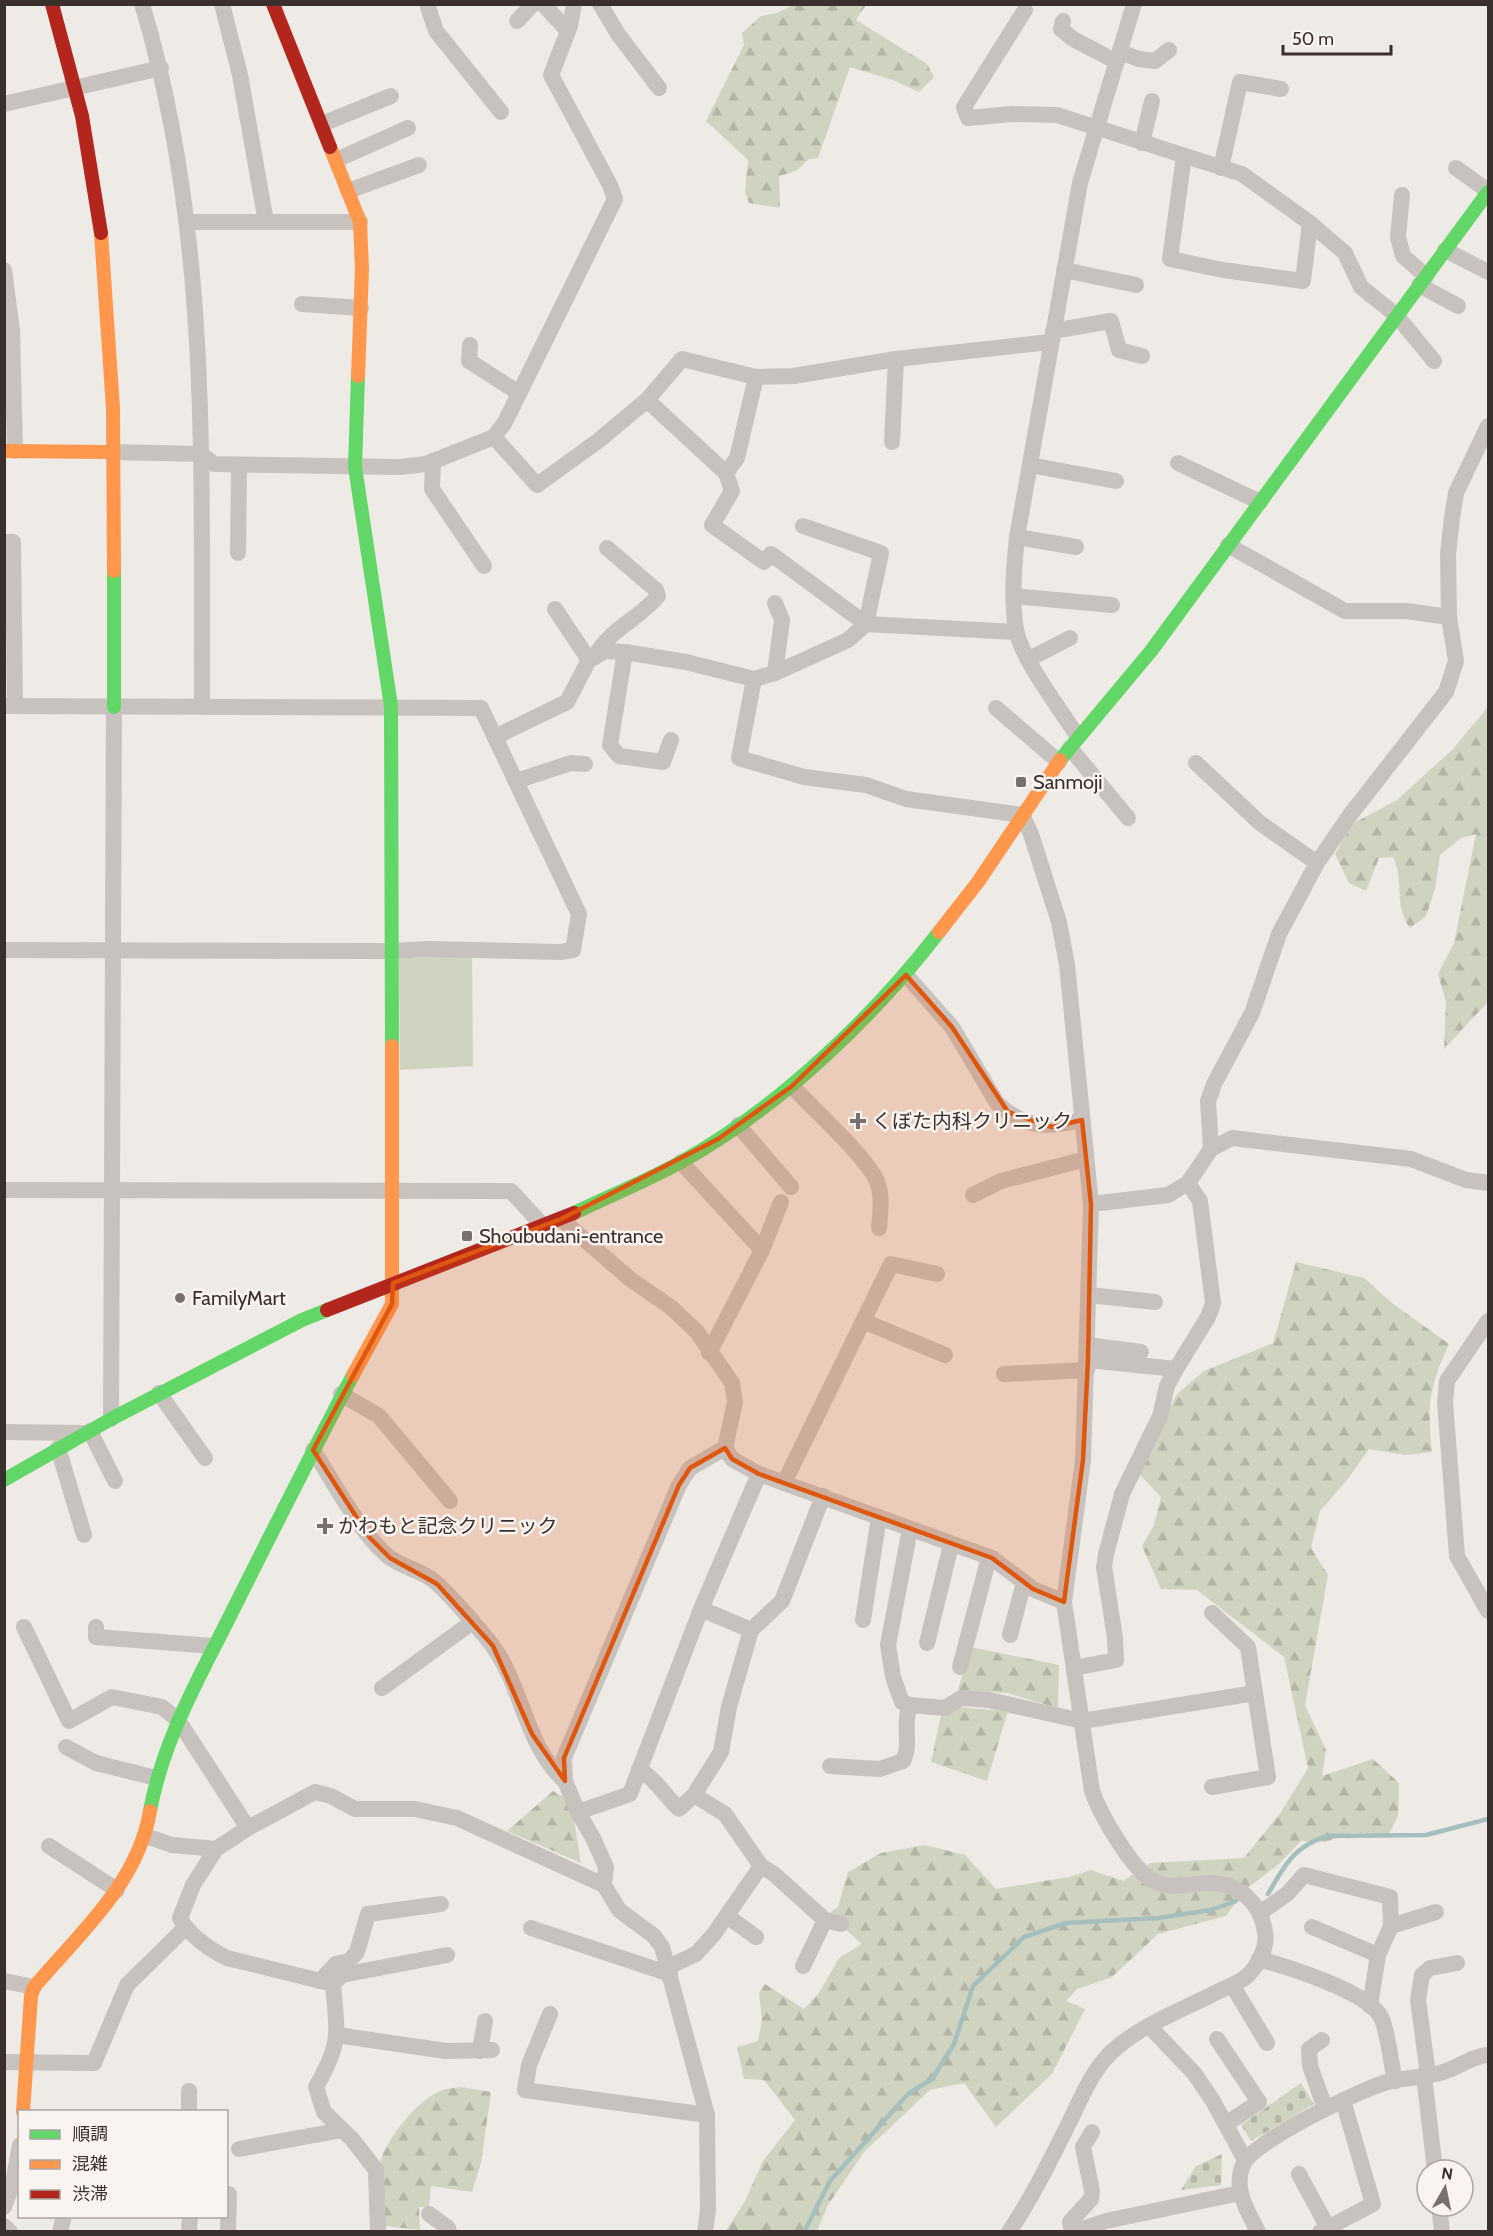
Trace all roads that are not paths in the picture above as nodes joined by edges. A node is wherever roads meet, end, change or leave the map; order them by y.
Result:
1 (52, 4) edge
2 (142, 4) edge
3 (222, 4) edge
4 (273, 4) edge
5 (427, 4) edge
6 (533, 4) edge
7 (543, 4) edge
8 (574, 4) edge
9 (600, 4) edge
10 (1134, 4) edge
11 (1025, 10) dead end
12 (517, 21) dead end
13 (1063, 21) dead end
14 (568, 31) junction
15 (1169, 50) dead end
16 (1118, 57) junction
17 (161, 68) junction
18 (659, 88) dead end
19 (75, 89) junction
20 (1281, 89) dead end
21 (391, 96) dead end
22 (1152, 101) dead end
23 (4, 104) edge
24 (501, 112) dead end
25 (322, 124) junction
26 (408, 128) dead end
27 (1096, 128) junction
28 (1142, 142) junction
29 (1184, 156) junction
30 (336, 160) junction
31 (419, 165) dead end
32 (1221, 168) junction
33 (1456, 168) dead end
34 (348, 191) junction
35 (1488, 191) edge
36 (1402, 195) dead end
37 (188, 222) junction
38 (266, 222) junction
39 (360, 222) junction
40 (1310, 223) junction
41 (1445, 250) junction
42 (4, 270) edge
43 (1064, 270) junction
44 (1488, 272) edge
45 (1422, 280) junction
46 (1136, 285) dead end
47 (302, 304) dead end
48 (1458, 306) dead end
49 (361, 308) junction
50 (1396, 315) junction
51 (1052, 336) junction
52 (471, 345) dead end
53 (1142, 356) dead end
54 (896, 360) junction
55 (1434, 361) dead end
56 (756, 377) junction
57 (519, 393) junction
58 (647, 400) junction
59 (1488, 426) edge
60 (494, 437) junction
61 (892, 442) dead end
62 (10, 451) edge
63 (112, 452) junction
64 (201, 454) junction
65 (432, 461) junction
66 (1178, 463) dead end
67 (239, 465) junction
68 (1030, 465) junction
69 (355, 467) junction
70 (726, 473) junction
71 (1116, 481) dead end
72 (1260, 502) junction
73 (803, 526) dead end
74 (1017, 537) junction
75 (4, 542) edge
76 (1228, 545) junction
77 (1076, 547) dead end
78 (607, 548) dead end
79 (238, 553) dead end
80 (484, 566) dead end
81 (1014, 596) junction
82 (775, 603) dead end
83 (1112, 605) dead end
84 (555, 609) dead end
85 (1449, 617) junction
86 (866, 624) junction
87 (9, 625) edge
88 (1016, 632) junction
89 (1070, 638) dead end
90 (625, 652) junction
91 (592, 658) junction
92 (1029, 659) junction
93 (776, 673) junction
94 (754, 679) junction
95 (10, 706) edge
96 (114, 706) junction
97 (201, 706) junction
98 (391, 706) junction
99 (996, 708) dead end
100 (495, 737) junction
101 (671, 740) dead end
102 (1074, 743) junction
103 (1059, 762) junction
104 (1196, 763) dead end
105 (585, 764) dead end
106 (516, 781) junction
107 (1023, 815) junction
108 (1128, 818) dead end
109 (1317, 863) junction
110 (4, 950) edge
111 (111, 951) junction
112 (391, 951) junction
113 (906, 975) junction
114 (792, 1086) junction
115 (1082, 1120) junction
116 (738, 1125) junction
117 (1211, 1149) junction
118 (1086, 1159) junction
119 (681, 1162) junction
120 (1188, 1183) junction
121 (1488, 1183) edge
122 (791, 1187) dead end
123 (111, 1189) junction
124 (4, 1190) edge
125 (390, 1192) junction
126 (973, 1195) dead end
127 (780, 1202) dead end
128 (1091, 1204) junction
129 (561, 1219) junction
130 (543, 1226) junction
131 (879, 1228) dead end
132 (762, 1250) junction
133 (937, 1274) dead end
134 (393, 1283) junction
135 (1089, 1295) junction
136 (1155, 1302) dead end
137 (863, 1321) junction
138 (1488, 1321) edge
139 (1141, 1352) dead end
140 (709, 1353) junction
141 (945, 1354) dead end
142 (1088, 1358) junction
143 (1176, 1369) junction
144 (1004, 1374) dead end
145 (159, 1393) junction
146 (341, 1394) junction
147 (111, 1419) junction
148 (4, 1432) edge
149 (88, 1432) junction
150 (58, 1448) junction
151 (725, 1448) junction
152 (313, 1450) junction
153 (205, 1458) dead end
154 (759, 1474) junction
155 (4, 1480) edge
156 (115, 1481) dead end
157 (784, 1483) junction
158 (823, 1496) junction
159 (450, 1501) dead end
160 (879, 1516) junction
161 (910, 1529) junction
162 (84, 1535) dead end
163 (951, 1545) junction
164 (989, 1557) junction
165 (1024, 1582) junction
166 (1064, 1602) junction
167 (701, 1609) junction
168 (1488, 1611) edge
169 (1212, 1613) dead end
170 (863, 1620) dead end
171 (471, 1623) junction
172 (24, 1627) dead end
173 (96, 1627) dead end
174 (751, 1630) junction
175 (1010, 1635) dead end
176 (927, 1643) dead end
177 (213, 1646) junction
178 (960, 1666) dead end
179 (1074, 1668) junction
180 (382, 1688) dead end
181 (1255, 1693) junction
182 (910, 1705) junction
183 (178, 1720) junction
184 (1082, 1721) junction
185 (66, 1747) dead end
186 (830, 1766) dead end
187 (639, 1769) junction
188 (156, 1778) junction
189 (565, 1781) junction
190 (1212, 1788) dead end
191 (694, 1795) junction
192 (578, 1812) junction
193 (248, 1828) junction
194 (146, 1836) junction
195 (49, 1846) dead end
196 (216, 1849) junction
197 (761, 1866) junction
198 (604, 1885) junction
199 (117, 1890) junction
200 (441, 1904) dead end
201 (1436, 1912) dead end
202 (1260, 1913) junction
203 (727, 1916) junction
204 (1391, 1926) junction
205 (1312, 1927) dead end
206 (185, 1928) junction
207 (531, 1928) dead end
208 (756, 1936) dead end
209 (447, 1955) dead end
210 (1378, 1955) junction
211 (1259, 1959) junction
212 (1457, 1963) dead end
213 (803, 1966) dead end
214 (669, 1970) junction
215 (4, 1981) edge
216 (326, 1983) junction
217 (1232, 1985) junction
218 (34, 1987) junction
219 (1370, 2006) junction
220 (550, 2014) dead end
221 (485, 2021) dead end
222 (1149, 2026) junction
223 (337, 2035) junction
224 (1217, 2039) dead end
225 (1322, 2040) dead end
226 (1267, 2043) dead end
227 (1488, 2055) edge
228 (4, 2062) edge
229 (26, 2064) junction
230 (1424, 2076) junction
231 (1395, 2081) junction
232 (189, 2091) dead end
233 (1343, 2100) junction
234 (1325, 2109) junction
235 (23, 2110) edge
236 (189, 2110) edge
237 (707, 2115) junction
238 (1226, 2124) junction
239 (342, 2130) junction
240 (1092, 2132) dead end
241 (239, 2149) dead end
242 (18, 2158) edge
243 (1434, 2158) edge
244 (1245, 2160) junction
245 (1299, 2174) dead end
246 (1240, 2193) junction
247 (230, 2194) dead end
248 (4, 2207) edge
249 (429, 2214) dead end
250 (4, 2226) edge
251 (1108, 2227) edge
252 (1324, 2230) edge
253 (10, 2232) edge
254 (228, 2232) edge
255 (378, 2232) edge
256 (449, 2232) edge
257 (705, 2232) edge
258 (1009, 2232) edge
259 (1073, 2232) edge
260 (1258, 2232) edge

1 - 19 street
2 - 17 street
3 - 38 street
4 - 25 street
5 - 24 street
6 - 12 street
7 - 14 street
8 - 14 street
9 - 18 street
10 - 16 street
11 - 27 street
13 - 16 street
14 - 57 street
15 - 16 street
16 - 27 street
17 - 19 street
17 - 37 street
19 - 23 street
19 - 63 street
20 - 32 street
21 - 25 street
22 - 28 street
25 - 30 street
26 - 30 street
27 - 28 street
27 - 43 street
28 - 29 street
29 - 32 street
29 - 40 street
30 - 34 street
31 - 34 street
32 - 40 street
33 - 35 street
34 - 39 street
35 - 41 street
36 - 45 street
37 - 38 street
37 - 64 street
38 - 39 street
39 - 49 street
40 - 50 street
41 - 44 street
41 - 45 street
42 - 62 street
43 - 46 street
43 - 51 street
45 - 48 street
45 - 50 street
47 - 49 street
49 - 69 street
50 - 55 street
50 - 72 street
51 - 53 street
51 - 54 street
51 - 68 street
52 - 57 street
54 - 56 street
54 - 61 street
56 - 58 street
56 - 70 street
57 - 60 street
58 - 60 street
58 - 70 street
59 - 85 street
60 - 65 street
62 - 63 street
63 - 64 street
63 - 96 street
64 - 67 street
64 - 97 street
65 - 69 street
65 - 80 street
66 - 72 street
67 - 69 street
67 - 79 street
68 - 71 street
68 - 74 street
69 - 98 street
70 - 86 street
72 - 76 street
73 - 86 street
74 - 77 street
74 - 81 street
75 - 87 street
76 - 85 street
76 - 102 street
78 - 91 street
81 - 83 street
81 - 88 street
82 - 93 street
84 - 91 street
85 - 109 street
86 - 88 street
86 - 93 street
87 - 95 street
88 - 92 street
89 - 92 street
90 - 91 street
90 - 94 street
90 - 101 street
91 - 100 street
92 - 102 street
93 - 94 street
94 - 107 street
95 - 96 street
96 - 97 street
96 - 111 street
97 - 98 street
98 - 100 street
98 - 112 street
99 - 103 street
100 - 106 street
102 - 103 street
102 - 108 street
103 - 107 street
104 - 109 street
105 - 106 street
106 - 112 street
107 - 113 street
107 - 115 street
109 - 117 street
110 - 111 street
111 - 112 street
111 - 123 street
112 - 125 street
113 - 114 street
113 - 115 street
114 - 116 street
114 - 131 street
115 - 118 street
116 - 119 street
116 - 122 street
117 - 120 street
117 - 121 street
118 - 126 street
118 - 128 street
119 - 129 street
119 - 132 street
120 - 128 street
120 - 143 street
123 - 124 street
123 - 125 street
123 - 147 street
125 - 130 street
125 - 134 street
127 - 132 street
128 - 135 street
129 - 130 street
129 - 140 street
130 - 134 street
132 - 140 street
133 - 137 street
134 - 145 street
134 - 146 street
135 - 136 street
135 - 142 street
137 - 141 street
137 - 157 street
138 - 168 street
139 - 142 street
140 - 151 street
142 - 143 street
142 - 144 street
142 - 166 street
143 - 179 street
145 - 147 street
145 - 153 street
146 - 152 street
146 - 159 street
147 - 149 street
148 - 149 street
149 - 150 street
149 - 156 street
150 - 155 street
150 - 162 street
151 - 154 street
151 - 189 street
152 - 171 street
152 - 177 street
154 - 157 street
154 - 167 street
157 - 158 street
158 - 160 street
158 - 174 street
160 - 161 street
160 - 170 street
161 - 163 street
161 - 182 street
163 - 164 street
163 - 176 street
164 - 165 street
164 - 178 street
165 - 166 street
165 - 175 street
166 - 179 street
167 - 174 street
167 - 187 street
169 - 181 street
171 - 180 street
171 - 189 street
172 - 183 street
173 - 177 street
174 - 191 street
177 - 183 street
179 - 184 street
181 - 184 street
181 - 190 street
182 - 184 street
182 - 186 street
183 - 188 street
183 - 193 street
184 - 202 street
185 - 188 street
187 - 191 street
187 - 192 street
188 - 194 street
189 - 192 street
191 - 197 street
192 - 198 street
193 - 196 street
193 - 198 street
194 - 196 street
194 - 199 street
195 - 199 street
196 - 206 street
197 - 203 street
197 - 213 street
198 - 214 street
199 - 218 street
200 - 216 street
201 - 204 street
202 - 204 street
202 - 211 street
203 - 208 street
203 - 214 street
204 - 210 street
205 - 210 street
206 - 216 street
206 - 229 street
207 - 214 street
209 - 216 street
210 - 219 street
211 - 217 street
211 - 219 street
212 - 230 street
214 - 237 street
215 - 218 street
216 - 223 street
217 - 222 street
217 - 226 street
218 - 229 street
219 - 231 street
220 - 237 street
221 - 223 street
222 - 238 street
222 - 258 street
223 - 239 street
224 - 238 street
225 - 234 street
227 - 230 street
228 - 229 street
229 - 235 street
230 - 231 street
230 - 243 street
231 - 233 street
232 - 236 street
233 - 234 street
233 - 252 street
234 - 244 street
237 - 257 street
238 - 244 street
239 - 241 street
239 - 255 street
240 - 259 street
242 - 248 street
244 - 246 street
245 - 252 street
246 - 251 street
246 - 260 street
247 - 254 street
249 - 256 street
250 - 253 street
251 - 259 street

